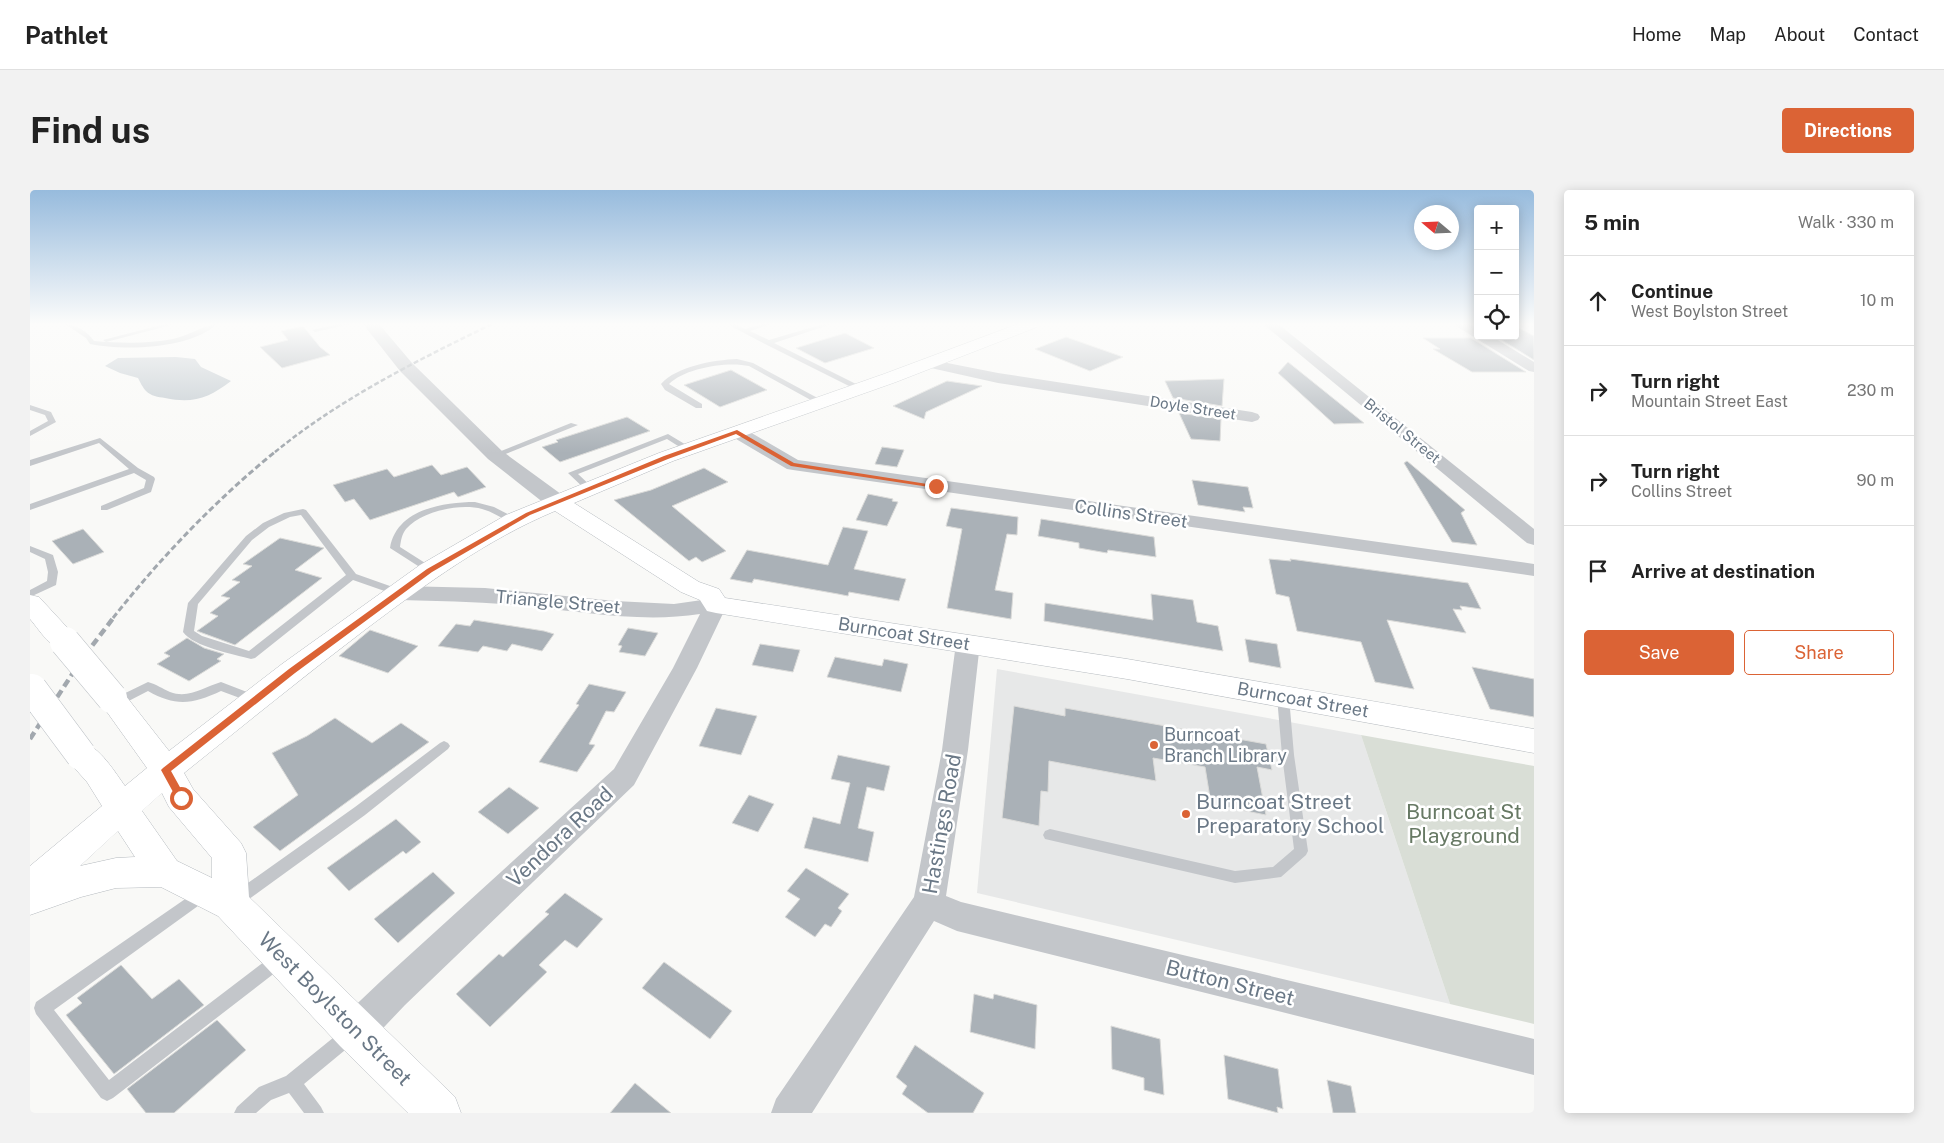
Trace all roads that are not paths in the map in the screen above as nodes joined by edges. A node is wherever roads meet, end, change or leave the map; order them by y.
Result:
1 (406, 367) edge
2 (700, 367) edge
3 (757, 367) edge
4 (817, 367) edge
5 (916, 367) edge
6 (946, 367) edge
7 (1323, 367) edge
8 (860, 388) junction
9 (821, 402) junction
10 (698, 406) dead end
11 (33, 408) edge
12 (1252, 417) dead end
13 (574, 425) dead end
14 (737, 432) junction
15 (30, 434) edge
16 (495, 455) junction
17 (30, 463) edge
18 (136, 470) junction
19 (557, 502) junction
20 (30, 507) edge
21 (104, 508) dead end
22 (514, 520) junction
23 (1534, 539) edge
24 (30, 550) edge
25 (429, 570) junction
26 (1534, 570) edge
27 (352, 576) junction
28 (400, 593) junction
29 (30, 594) edge
30 (30, 603) edge
31 (716, 605) junction
32 (968, 644) junction
33 (31, 688) edge
34 (1283, 697) junction
35 (256, 700) junction
36 (114, 701) junction
37 (1534, 741) edge
38 (444, 746) dead end
39 (166, 770) junction
40 (122, 807) junction
41 (1050, 836) dead end
42 (164, 872) junction
43 (30, 888) edge
44 (218, 898) junction
45 (30, 899) edge
46 (928, 903) junction
47 (283, 958) junction
48 (355, 1031) junction
49 (1534, 1057) edge
50 (292, 1083) junction
51 (436, 1112) edge
52 (243, 1113) edge
53 (315, 1113) edge
54 (790, 1113) edge

1 - 16 street
2 - 10 lane
3 - 9 lane
4 - 8 lane
5 - 8 main road
6 - 12 street, Doyle Street
7 - 23 street, Bristol Street
8 - 9 main road
9 - 14 main road
11 - 15 lane
13 - 16 lane
14 - 19 main road
14 - 26 street, Collins Street
16 - 19 street
17 - 18 lane
18 - 20 lane
18 - 21 lane
19 - 22 main road
19 - 31 main road
22 - 25 main road
22 - 25 lane
24 - 29 lane
25 - 28 main road
27 - 27 lane
27 - 28 lane
28 - 31 street, Triangle Street
28 - 35 main road
30 - 36 main road, bridge
31 - 32 main road, Burncoat Street
31 - 48 street, Vendora Road
32 - 34 main road, Burncoat Street
32 - 46 street, Hastings Road
33 - 40 main road, West Boylston Street, bridge
34 - 37 main road, Burncoat Street
34 - 41 lane
35 - 36 lane
35 - 39 main road
36 - 39 main road
38 - 44 lane
39 - 40 main road
39 - 44 main road
40 - 42 main road, West Boylston Street
40 - 43 main road
42 - 44 main road, West Boylston Street
42 - 45 main road
44 - 47 main road, West Boylston Street
44 - 47 lane
46 - 49 street, Button Street
46 - 54 street, Hastings Road
47 - 48 main road, West Boylston Street
48 - 50 lane
48 - 51 main road, West Boylston Street
50 - 52 lane
50 - 53 lane

